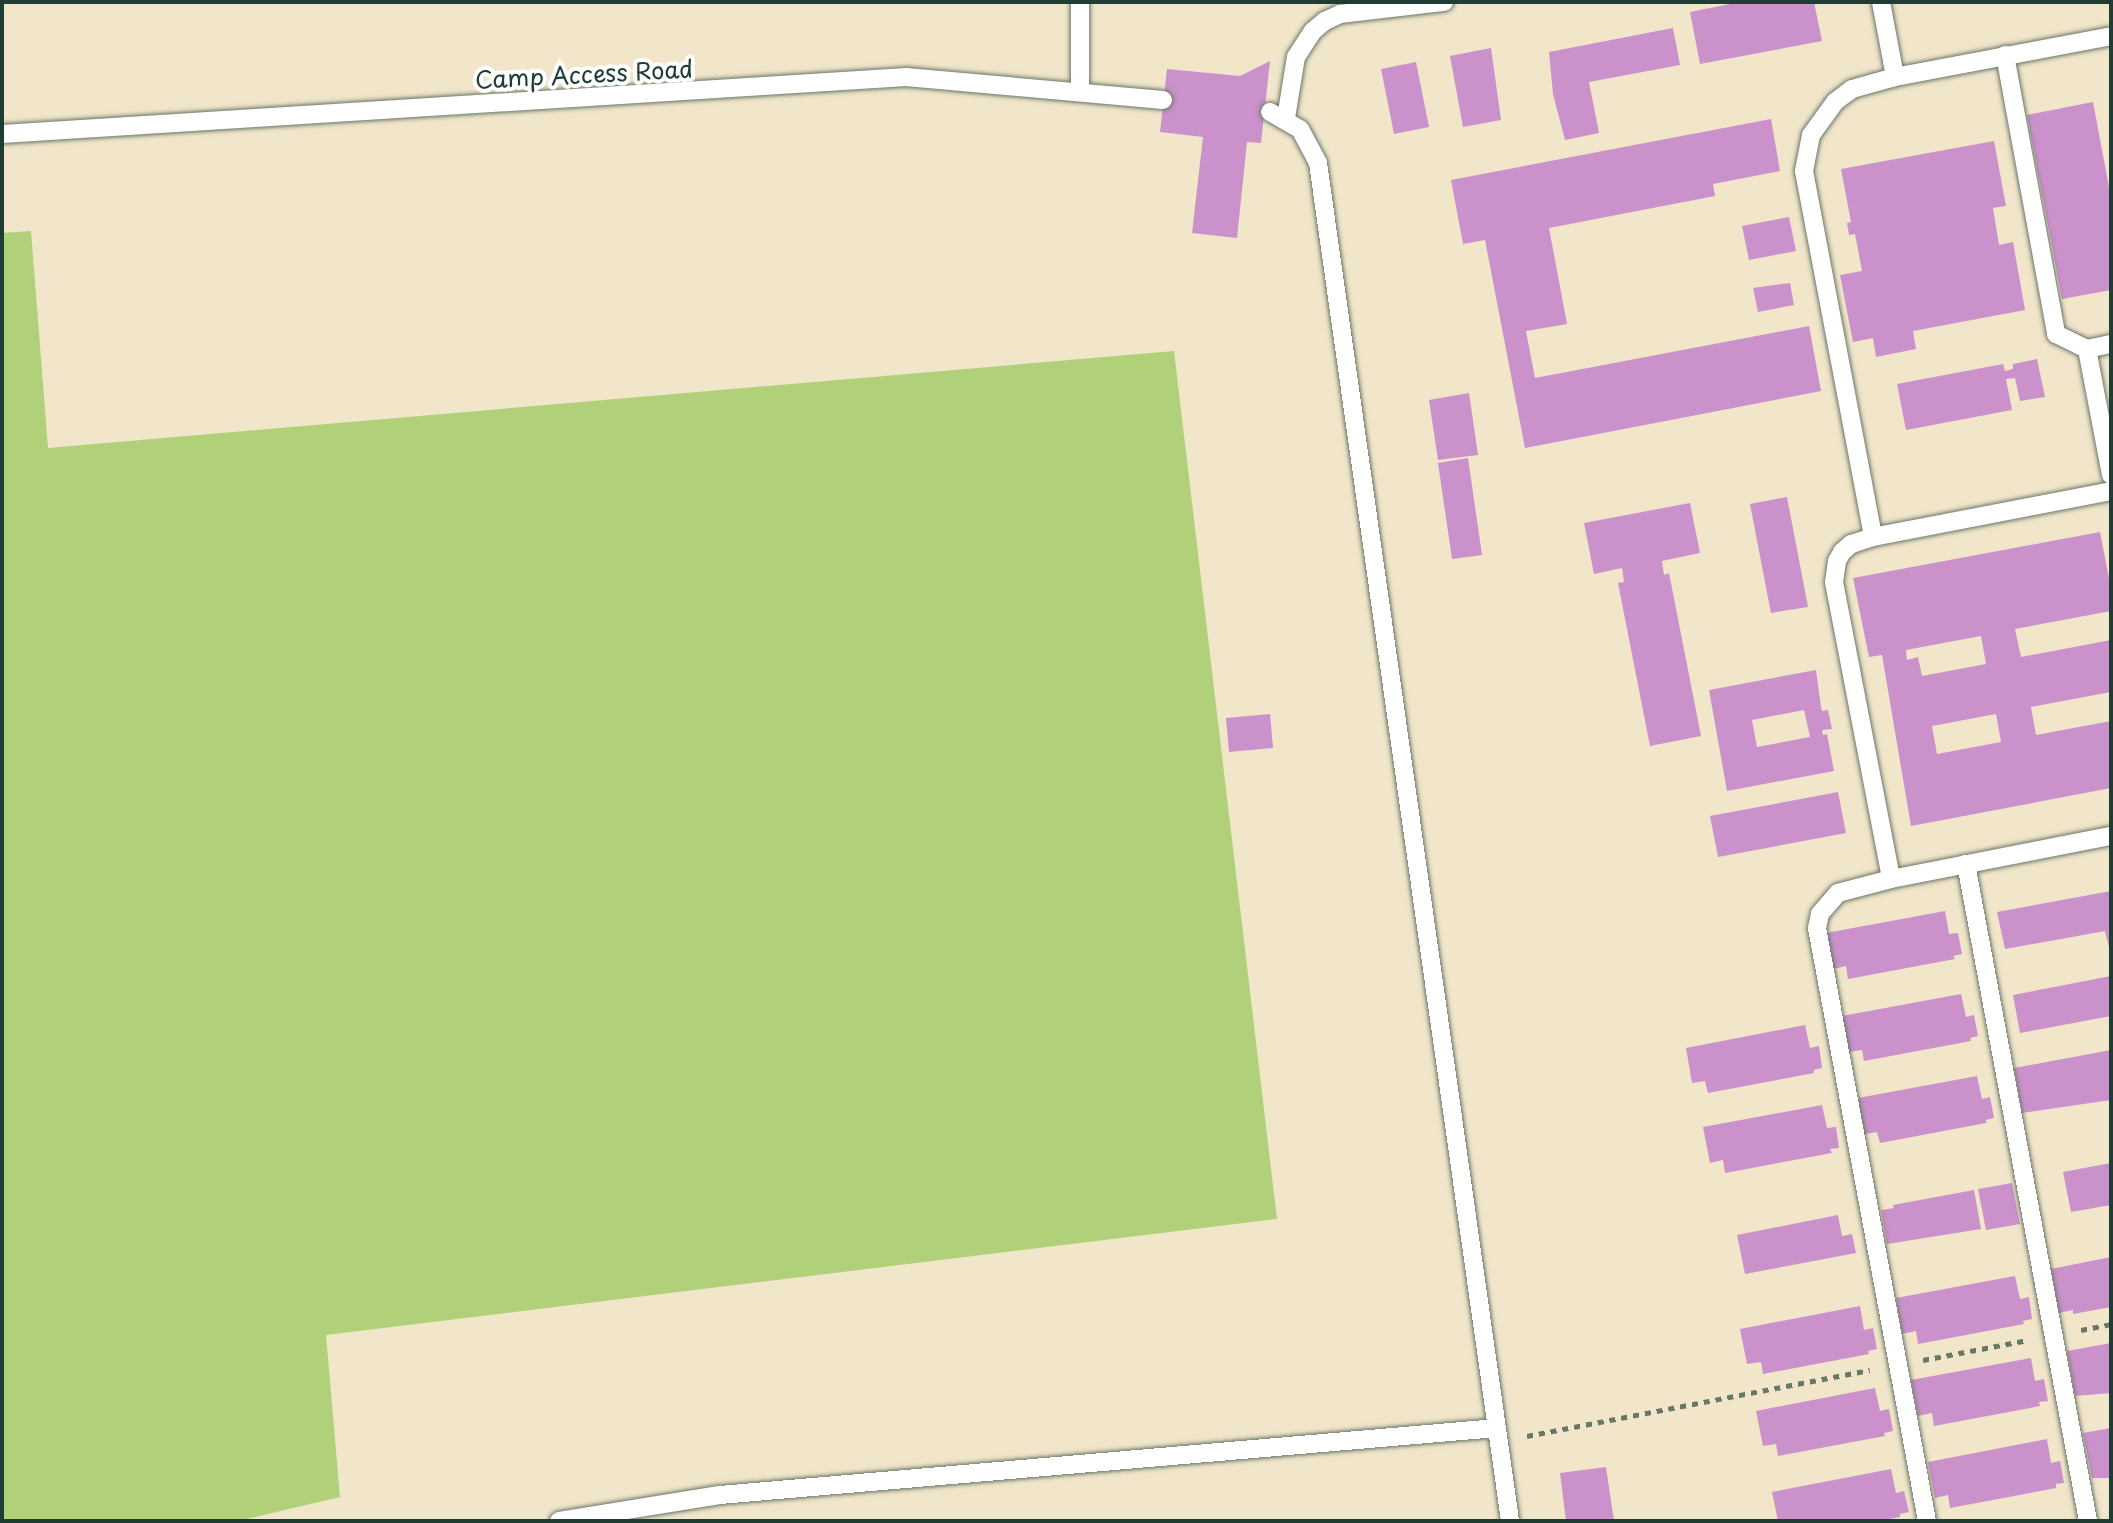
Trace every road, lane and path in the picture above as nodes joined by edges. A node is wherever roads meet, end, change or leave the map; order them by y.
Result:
1 (1080, 2) edge
2 (1444, 2) edge
3 (1881, 2) edge
4 (2111, 36) edge
5 (2005, 55) junction
6 (1895, 77) junction
7 (1080, 91) junction
8 (1163, 100) dead end
9 (2, 134) edge
10 (2111, 344) edge
11 (2087, 349) junction
12 (2111, 475) edge
13 (2111, 491) edge
14 (1873, 537) junction
15 (2111, 836) edge
16 (1966, 864) junction
17 (1891, 879) junction
18 (2111, 1324) edge
19 (2053, 1335) junction
20 (1898, 1365) junction
21 (1498, 1435) junction
22 (559, 1521) edge
23 (1510, 1521) edge
24 (1927, 1521) edge
25 (2088, 1521) edge

1 - 7 lane
2 - 21 lane
3 - 6 lane
4 - 5 lane
5 - 6 lane
5 - 11 lane
6 - 14 lane
7 - 8 lane, Camp Access Road
7 - 9 lane, Camp Access Road
10 - 11 lane
11 - 12 lane
13 - 14 lane
14 - 17 lane
15 - 16 lane
16 - 17 lane
16 - 19 lane
17 - 20 lane
18 - 19 path
19 - 20 path
19 - 25 lane
20 - 21 path
20 - 24 lane
21 - 22 lane
21 - 23 lane

